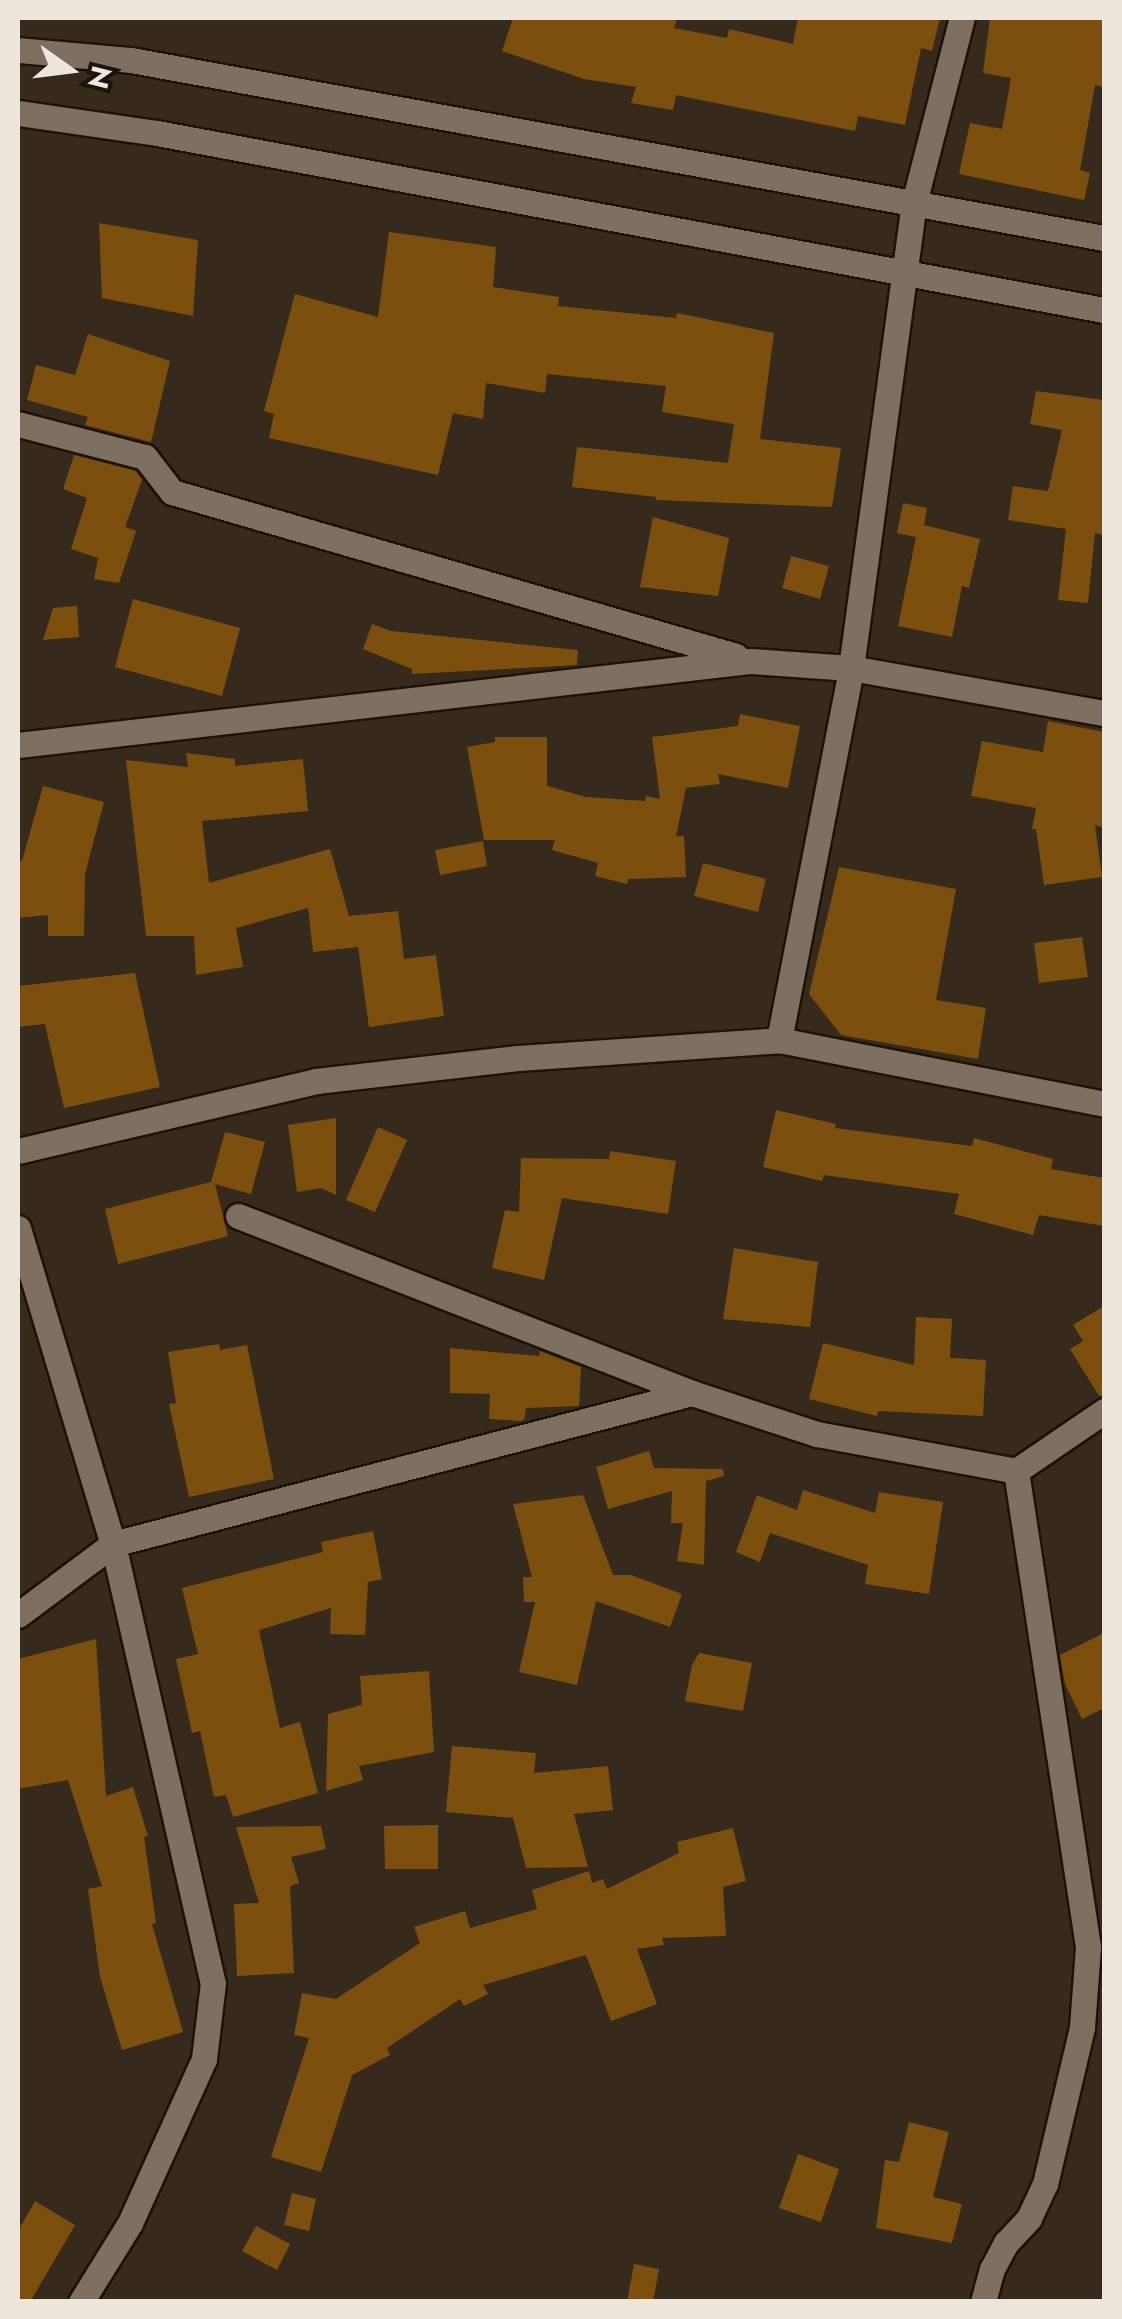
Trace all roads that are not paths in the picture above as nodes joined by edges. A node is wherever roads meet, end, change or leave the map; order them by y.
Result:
1 (962, 18) edge
2 (18, 50) edge
3 (18, 113) edge
4 (914, 203) junction
5 (1104, 238) edge
6 (903, 275) junction
7 (1104, 310) edge
8 (18, 424) edge
9 (751, 661) junction
10 (852, 668) junction
11 (1104, 713) edge
12 (18, 745) edge
13 (778, 1040) junction
14 (1104, 1104) edge
15 (18, 1151) edge
16 (238, 1216) dead end
17 (18, 1228) edge
18 (692, 1393) junction
19 (1104, 1411) edge
20 (1016, 1471) junction
21 (113, 1544) junction
22 (18, 1614) edge
23 (1096, 1952) edge
24 (81, 2302) edge
25 (983, 2302) edge

1 - 4 street
2 - 4 street
3 - 6 street
4 - 5 street
4 - 6 street
6 - 7 street
6 - 10 street
8 - 9 street
9 - 10 street
9 - 12 street
10 - 11 street
10 - 13 street
13 - 14 street
13 - 15 street
16 - 18 street
17 - 21 street
18 - 20 street
18 - 21 street
19 - 20 street
20 - 23 street
21 - 22 street
21 - 24 street
23 - 25 street

